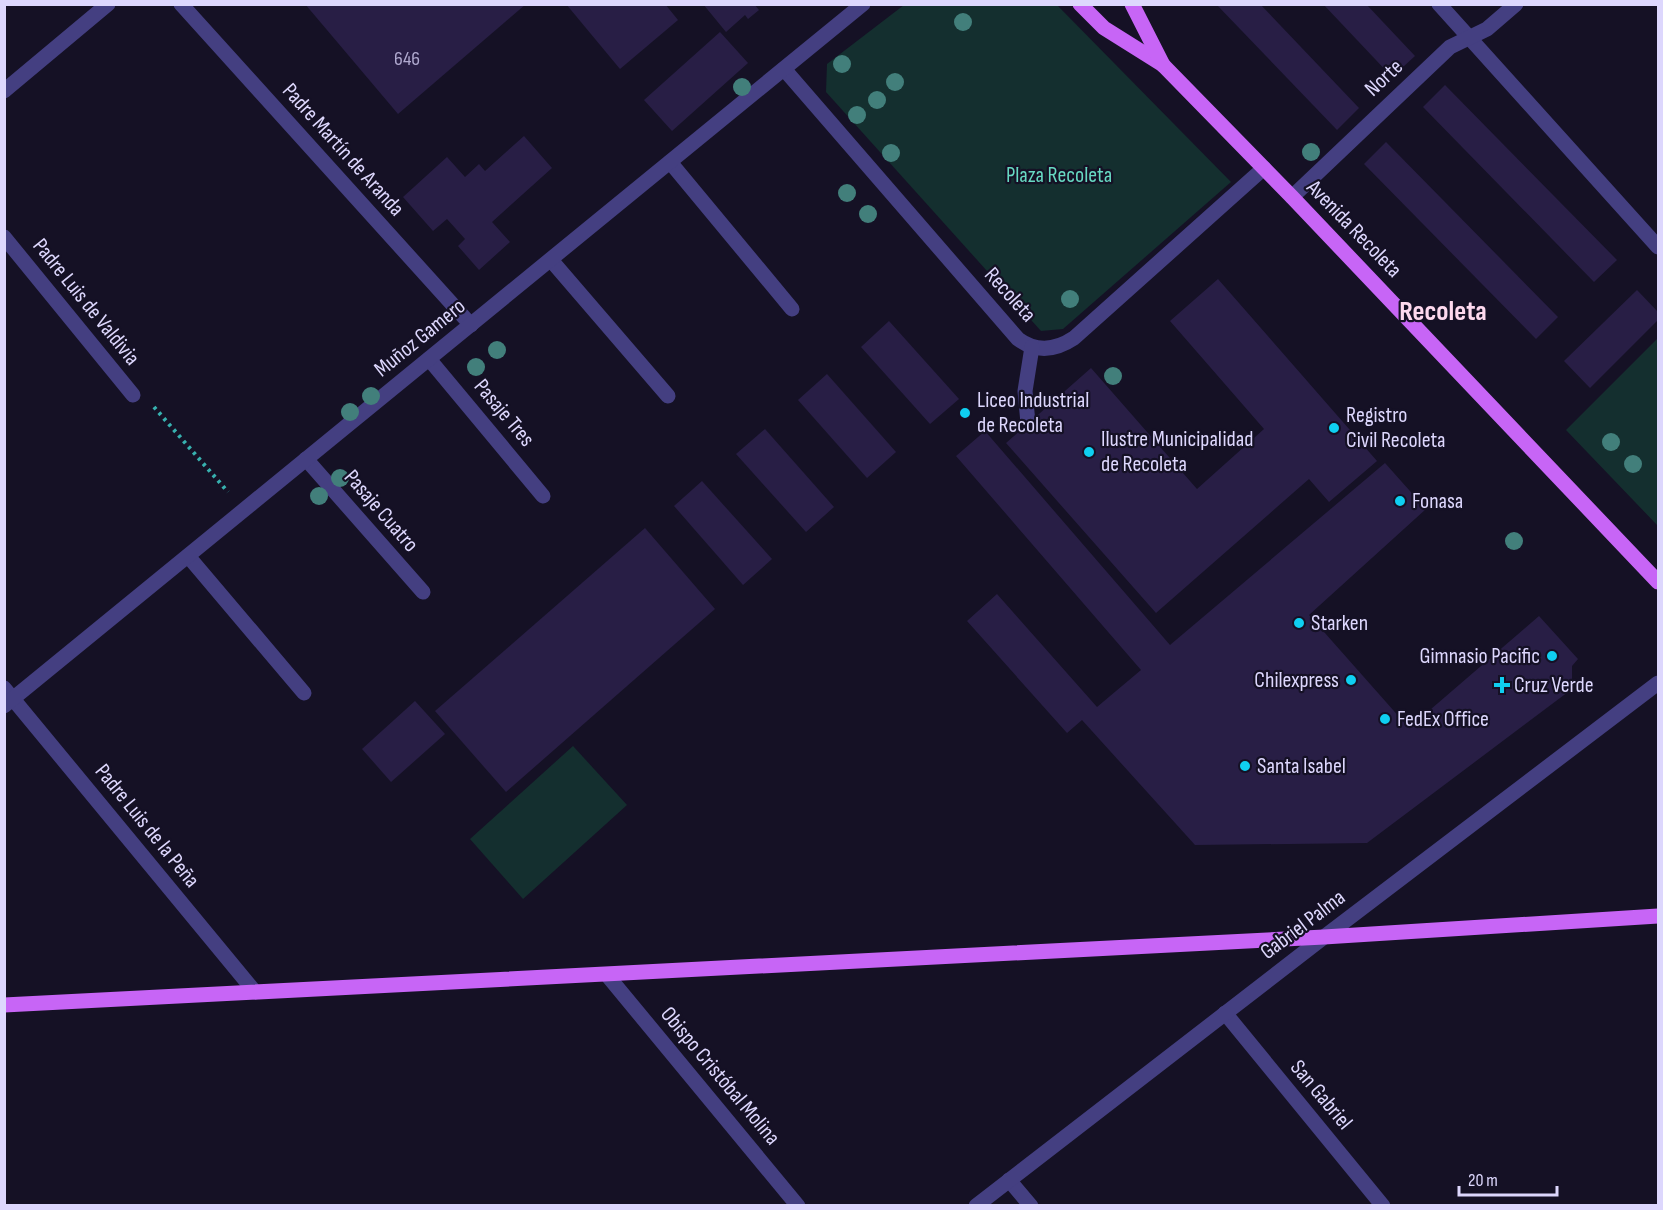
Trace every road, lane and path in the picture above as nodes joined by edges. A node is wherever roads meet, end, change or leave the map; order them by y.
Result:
1 (108, 4) edge
2 (181, 4) edge
3 (863, 4) edge
4 (1080, 4) edge
5 (1132, 4) edge
6 (1439, 4) edge
7 (1516, 4) edge
8 (1468, 38) junction
9 (1163, 65) junction
10 (784, 69) junction
11 (4, 91) edge
12 (670, 162) junction
13 (1264, 168) junction
14 (1292, 197) junction
15 (4, 237) edge
16 (1659, 247) edge
17 (551, 260) junction
18 (792, 309) dead end
19 (471, 325) junction
20 (1032, 347) junction
21 (429, 359) junction
22 (133, 395) joint
23 (668, 396) dead end
24 (1028, 423) dead end
25 (306, 459) junction
26 (543, 496) dead end
27 (244, 510) junction
28 (188, 556) junction
29 (1659, 582) edge
30 (423, 592) dead end
31 (1659, 682) edge
32 (304, 693) dead end
33 (7, 697) edge
34 (1659, 915) edge
35 (1324, 937) junction
36 (607, 975) junction
37 (255, 992) junction
38 (4, 1005) edge
39 (1225, 1013) junction
40 (1009, 1180) junction
41 (798, 1206) edge
42 (976, 1206) edge
43 (1031, 1206) edge
44 (1383, 1206) edge

1 - 11 street
2 - 19 street, Padre Martín de Aranda
3 - 10 street, Muñoz Gamero
4 - 9 main road, Avenida Recoleta
5 - 9 main road, Avenida Recoleta
6 - 8 street
7 - 8 street, Norte
8 - 14 street, Norte
8 - 16 street
9 - 13 main road, Avenida Recoleta
10 - 12 street, Muñoz Gamero
10 - 20 street, Recoleta
12 - 17 street, Muñoz Gamero
12 - 18 street
13 - 14 main road, Avenida Recoleta
13 - 20 street, Recoleta
14 - 29 main road, Avenida Recoleta
15 - 22 street, Padre Luis de Valdivia
17 - 19 street, Muñoz Gamero
17 - 23 street
19 - 21 street, Muñoz Gamero
20 - 24 street
21 - 25 street, Muñoz Gamero
21 - 26 street, Pasaje Tres
22 - 27 path
25 - 27 street, Muñoz Gamero
25 - 30 street, Pasaje Cuatro
27 - 28 street, Muñoz Gamero
28 - 32 street
28 - 33 street, Muñoz Gamero
31 - 35 street, Gabriel Palma
33 - 37 street, Padre Luis de la Peña
34 - 35 main road
35 - 36 main road
35 - 39 street, Gabriel Palma
36 - 37 main road
36 - 41 street, Obispo Cristóbal Molina
37 - 38 main road
39 - 40 street, Gabriel Palma
39 - 44 street, San Gabriel
40 - 42 street, Gabriel Palma
40 - 43 street

